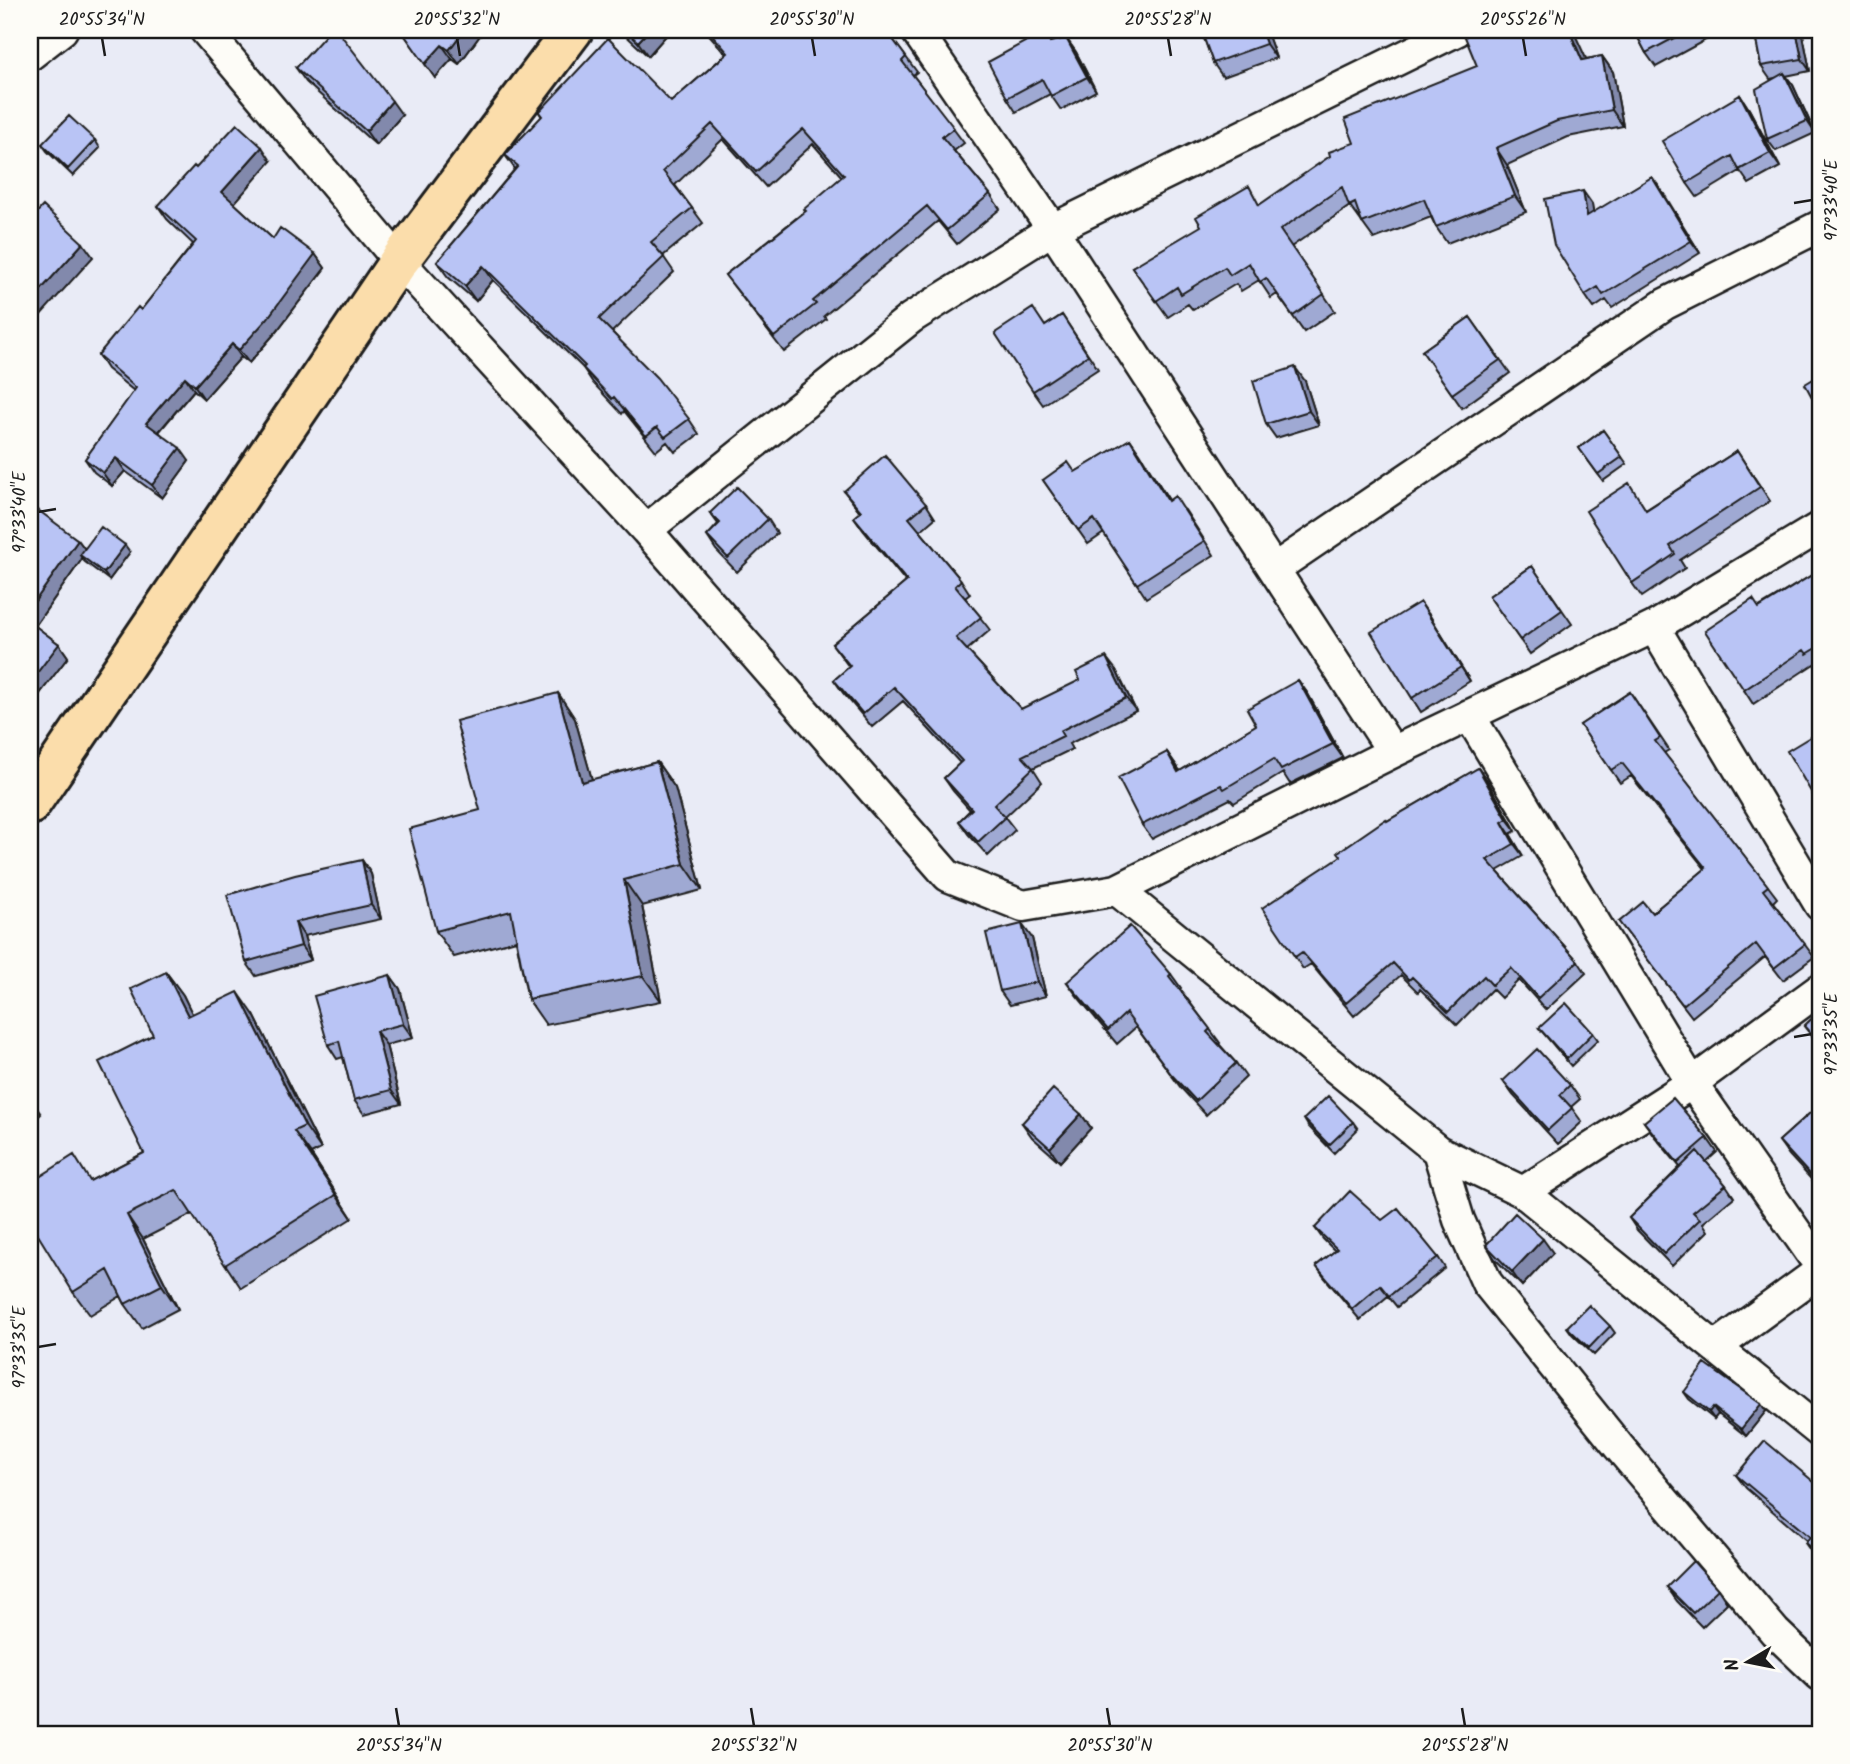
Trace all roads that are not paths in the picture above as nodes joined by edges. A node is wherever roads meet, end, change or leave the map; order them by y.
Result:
1 (62, 30) edge
2 (205, 30) edge
3 (573, 30) edge
4 (1458, 30) edge
5 (927, 33) edge
6 (30, 55) edge
7 (1820, 226) edge
8 (1052, 229) junction
9 (399, 261) junction
10 (1820, 527) edge
11 (646, 530) junction
12 (1273, 569) junction
13 (1654, 627) junction
14 (1469, 715) junction
15 (1393, 752) junction
16 (30, 806) edge
17 (1117, 890) junction
18 (1820, 905) edge
19 (1820, 989) edge
20 (1692, 1083) junction
21 (1438, 1151) junction
22 (1523, 1192) junction
23 (1820, 1266) edge
24 (1820, 1271) edge
25 (1717, 1346) junction
26 (1820, 1432) edge
27 (1820, 1675) edge

1 - 6 street
2 - 9 street
3 - 9 highway
4 - 8 street
5 - 8 street
7 - 12 street
8 - 11 street
8 - 12 street
9 - 11 street
9 - 16 highway
10 - 13 street
11 - 17 street
12 - 15 street
13 - 14 street
13 - 18 street
14 - 15 street
14 - 20 street
15 - 17 street
17 - 21 street
19 - 20 street
20 - 22 street
20 - 23 street
21 - 22 street
21 - 27 street
22 - 25 street
24 - 25 street
25 - 26 street

